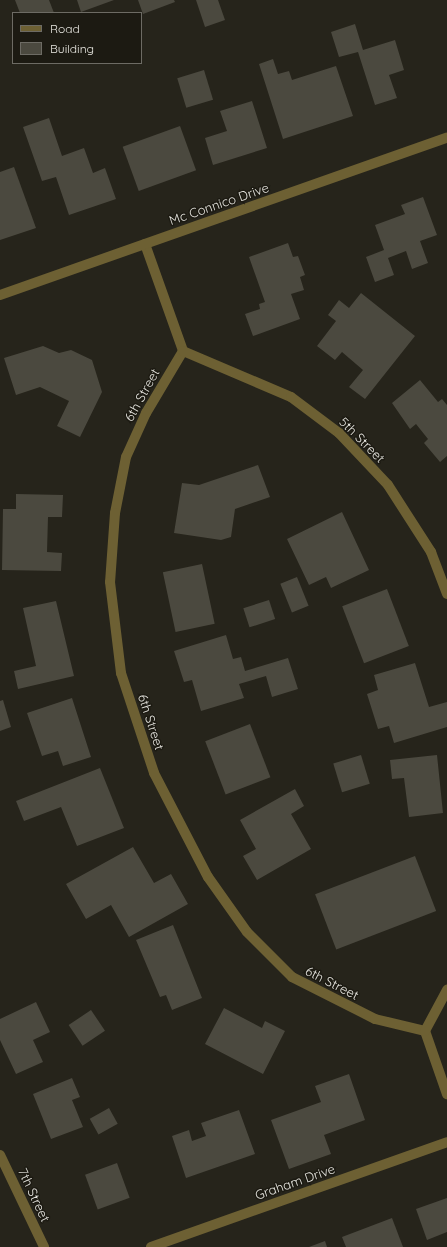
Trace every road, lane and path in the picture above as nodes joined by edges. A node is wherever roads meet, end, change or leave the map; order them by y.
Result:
1 (447, 138) edge
2 (145, 244) junction
3 (0, 295) edge
4 (183, 351) junction
5 (447, 594) edge
6 (447, 990) edge
7 (425, 1031) junction
8 (447, 1094) edge
9 (447, 1142) edge
10 (0, 1155) edge
11 (44, 1247) edge
12 (151, 1247) edge

1 - 2 street, Mc Connico Drive
2 - 3 street, Mc Connico Drive
2 - 4 street
4 - 5 street, 5th Street
4 - 7 street, 6th Street
6 - 7 street
7 - 8 street
9 - 12 street, Graham Drive
10 - 11 street, 7th Street

